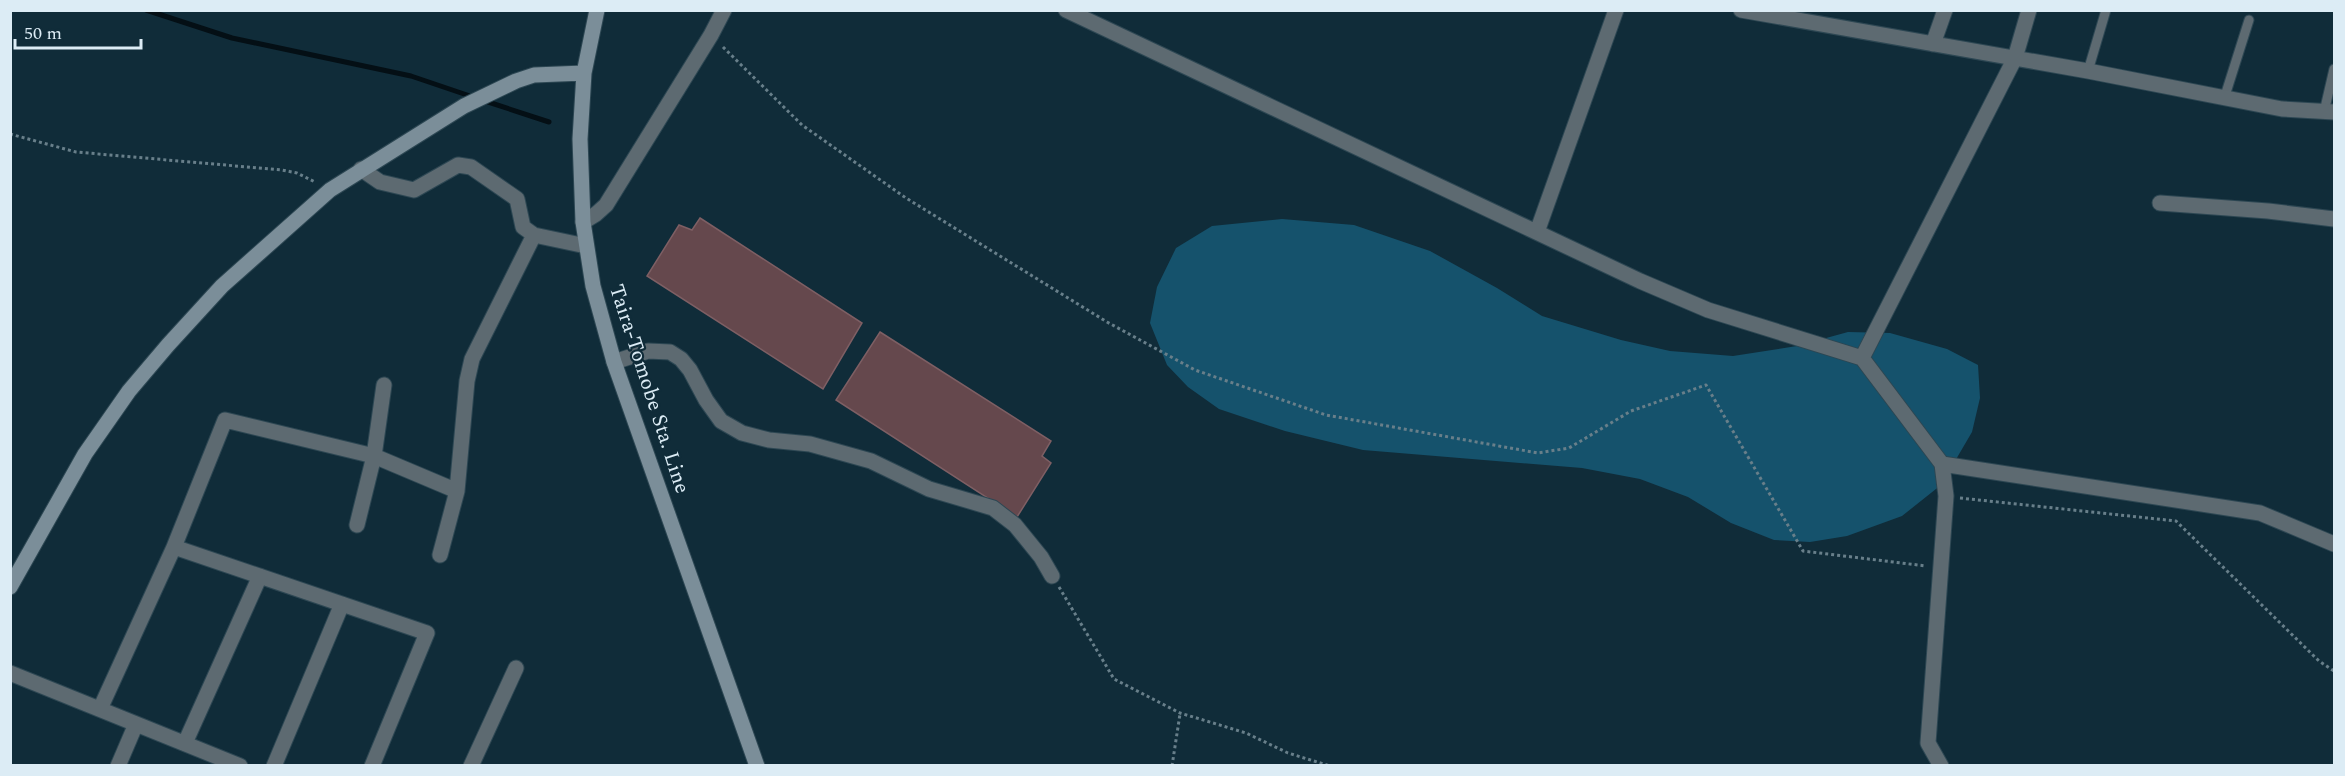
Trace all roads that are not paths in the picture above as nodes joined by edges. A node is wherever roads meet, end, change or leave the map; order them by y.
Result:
1 (597, 10) edge
2 (724, 10) edge
3 (1066, 10) edge
4 (1616, 10) edge
5 (1741, 10) edge
6 (1945, 10) edge
7 (2029, 10) edge
8 (2106, 10) edge
9 (2249, 20) dead end
10 (1933, 44) junction
11 (2015, 58) junction
12 (2334, 69) edge
13 (2088, 71) junction
14 (585, 73) junction
15 (2224, 99) junction
16 (2329, 112) edge
17 (362, 169) junction
18 (2160, 203) dead end
19 (2334, 219) edge
20 (583, 222) junction
21 (1537, 232) junction
22 (534, 235) junction
23 (586, 246) junction
24 (1862, 358) junction
25 (614, 362) junction
26 (384, 385) dead end
27 (374, 456) junction
28 (1942, 464) junction
29 (457, 491) junction
30 (357, 525) dead end
31 (2334, 544) edge
32 (174, 547) junction
33 (440, 555) dead end
34 (260, 576) junction
35 (1052, 576) road end
36 (10, 587) edge
37 (342, 604) junction
38 (516, 668) dead end
39 (10, 673) edge
40 (100, 709) junction
41 (136, 724) junction
42 (185, 743) junction
43 (230, 764) edge
44 (118, 765) edge
45 (274, 765) edge
46 (372, 765) edge
47 (471, 765) edge
48 (758, 765) edge
49 (1941, 765) edge

1 - 14 main road, Taira-Tomobe Sta. Line
2 - 20 street
3 - 21 street
4 - 21 street
5 - 10 street
6 - 10 street
7 - 11 street
8 - 13 lane
9 - 15 lane
10 - 11 street
11 - 13 street
11 - 24 street
12 - 16 lane
13 - 15 street
14 - 17 main road
14 - 20 main road, Taira-Tomobe Sta. Line
15 - 16 street
17 - 22 street
17 - 36 main road
18 - 19 street
20 - 23 main road, Taira-Tomobe Sta. Line
21 - 24 street
22 - 23 street
22 - 29 street
23 - 25 main road, Taira-Tomobe Sta. Line
24 - 28 street
25 - 35 street
25 - 48 main road, Taira-Tomobe Sta. Line
26 - 27 street
27 - 29 street
27 - 30 street
27 - 32 street
28 - 31 street
28 - 49 street
29 - 33 street
32 - 34 street
32 - 40 street
34 - 37 street
34 - 42 street
37 - 45 street
37 - 46 street
38 - 47 street
39 - 40 street
40 - 41 street
41 - 42 street
41 - 44 street
42 - 43 street

